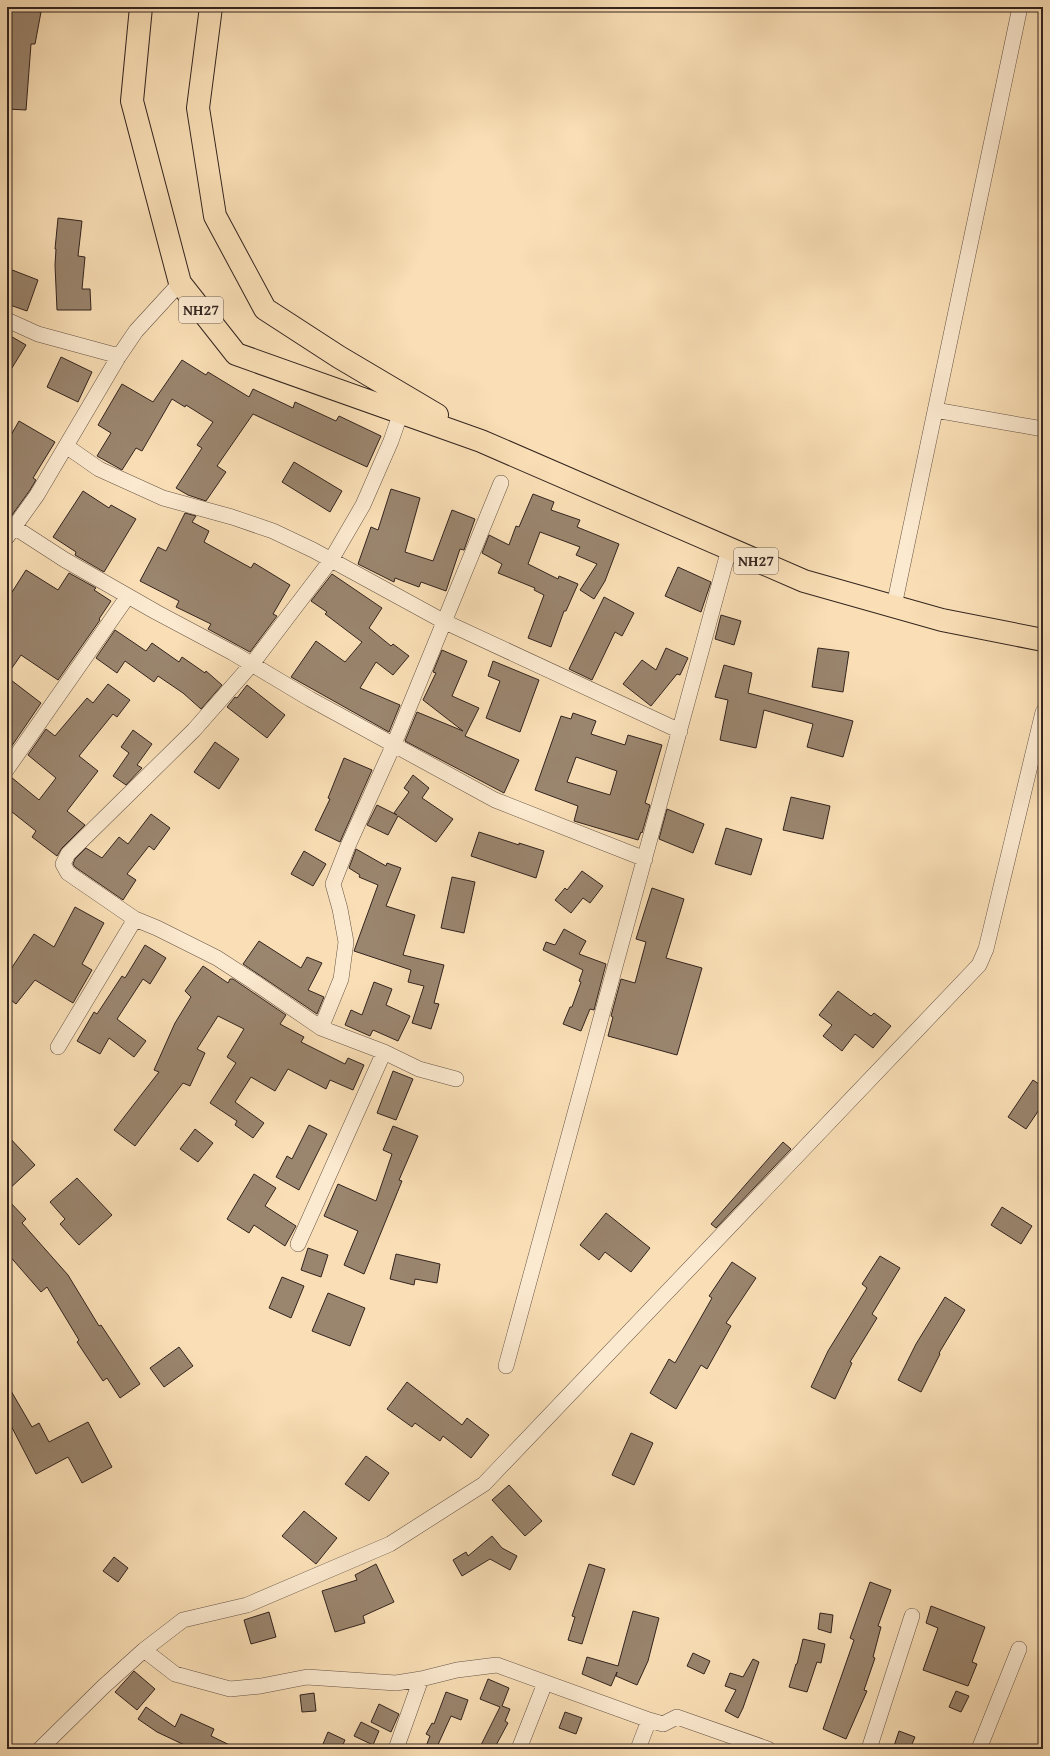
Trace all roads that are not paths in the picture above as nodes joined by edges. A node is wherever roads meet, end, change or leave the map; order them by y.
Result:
1 (141, 7) edge
2 (211, 7) edge
3 (1020, 7) edge
4 (180, 283) junction
5 (7, 320) edge
6 (119, 356) junction
7 (935, 410) junction
8 (401, 412) junction
9 (1043, 429) edge
10 (481, 441) junction
11 (66, 446) junction
12 (500, 483) dead end
13 (11, 532) edge
14 (729, 549) junction
15 (331, 560) junction
16 (128, 596) junction
17 (894, 606) junction
18 (443, 621) junction
19 (1043, 640) edge
20 (252, 664) junction
21 (1043, 712) edge
22 (680, 731) junction
23 (394, 744) junction
24 (7, 769) edge
25 (645, 859) junction
26 (135, 919) junction
27 (322, 1028) junction
28 (58, 1047) dead end
29 (384, 1052) junction
30 (456, 1079) dead end
31 (298, 1244) dead end
32 (506, 1366) dead end
33 (912, 1616) dead end
34 (1019, 1649) dead end
35 (144, 1650) junction
36 (421, 1679) junction
37 (545, 1683) junction
38 (649, 1720) junction
39 (40, 1749) edge
40 (396, 1749) edge
41 (519, 1749) edge
42 (638, 1749) edge
43 (768, 1749) edge
44 (869, 1749) edge
45 (979, 1749) edge

1 - 4 highway, NH27
2 - 10 highway, NH27
3 - 7 street
4 - 6 street
4 - 8 highway, NH27
5 - 6 street
6 - 11 street
7 - 9 street
7 - 17 street
8 - 10 highway, NH27
8 - 15 street
10 - 14 highway, NH27
11 - 13 street
11 - 15 street
12 - 18 street
13 - 16 street
14 - 17 highway, NH27
14 - 22 street
15 - 18 street
15 - 20 street
16 - 20 street
16 - 24 street
17 - 19 highway, NH27
18 - 22 street
18 - 23 street
20 - 23 street
20 - 26 street
21 - 35 street
22 - 25 street
23 - 25 street
23 - 27 street
25 - 32 street
26 - 27 street
26 - 28 street
27 - 29 street
29 - 30 street
29 - 31 street
33 - 44 street
34 - 45 street
35 - 36 street
35 - 39 street
36 - 37 street
36 - 40 street
37 - 38 street
37 - 41 street
38 - 42 street
38 - 43 street

